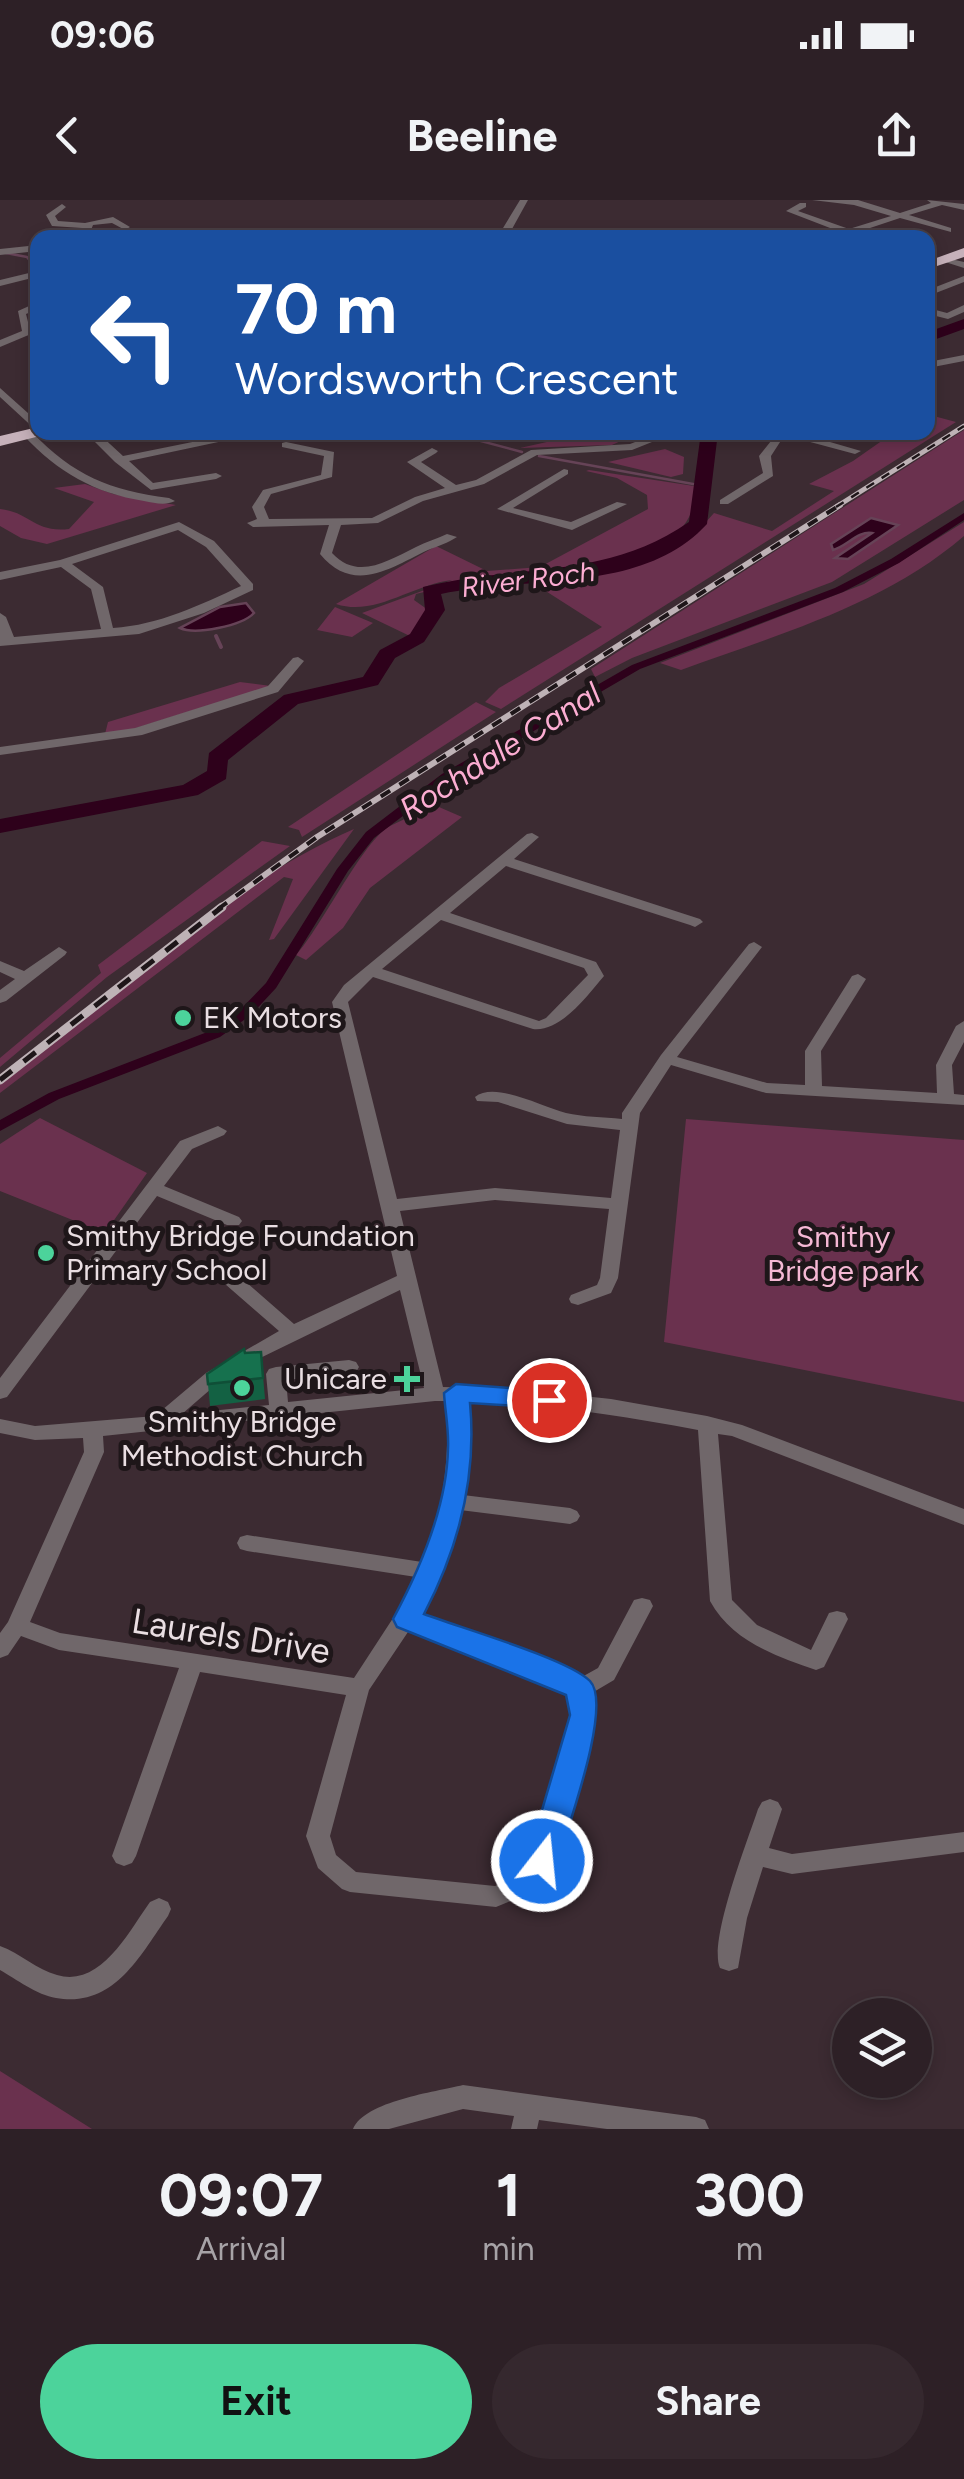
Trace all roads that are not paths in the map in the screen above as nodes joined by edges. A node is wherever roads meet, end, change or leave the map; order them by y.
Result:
1 (524, 200) edge
2 (816, 200) edge
3 (895, 200) edge
4 (930, 200) edge
5 (942, 202) junction
6 (803, 206) dead end
7 (62, 207) dead end
8 (872, 207) junction
9 (964, 207) edge
10 (901, 216) junction
11 (964, 225) edge
12 (86, 226) junction
13 (125, 228) dead end
14 (89, 230) edge
15 (506, 230) edge
16 (842, 230) edge
17 (855, 230) edge
18 (948, 230) junction
19 (935, 235) edge
20 (0, 241) edge
21 (6, 251) edge
22 (964, 252) edge
23 (945, 259) junction
24 (935, 263) edge
25 (964, 264) edge
26 (29, 276) dead end
27 (964, 278) edge
28 (0, 283) edge
29 (935, 290) edge
30 (30, 308) edge
31 (964, 308) edge
32 (935, 313) edge
33 (0, 344) edge
34 (964, 358) edge
35 (935, 364) edge
36 (0, 391) edge
37 (17, 409) junction
38 (0, 412) edge
39 (30, 427) edge
40 (30, 433) edge
41 (0, 440) edge
42 (39, 440) edge
43 (98, 440) edge
44 (220, 440) edge
45 (651, 440) edge
46 (777, 440) edge
47 (813, 440) edge
48 (291, 447) dead end
49 (847, 450) dead end
50 (424, 451) dead end
51 (119, 460) junction
52 (567, 474) dead end
53 (216, 476) dead end
54 (480, 482) junction
55 (454, 490) junction
56 (726, 498) dead end
57 (521, 499) junction
58 (169, 501) dead end
59 (611, 507) dead end
60 (336, 522) junction
61 (451, 537) dead end
62 (63, 563) junction
63 (0, 576) edge
64 (0, 617) edge
65 (108, 633) junction
66 (4, 641) edge
67 (298, 661) dead end
68 (0, 751) edge
69 (532, 837) dead end
70 (504, 861) junction
71 (440, 914) junction
72 (695, 922) dead end
73 (754, 948) dead end
74 (59, 952) dead end
75 (0, 966) edge
76 (372, 971) junction
77 (26, 978) junction
78 (858, 979) dead end
79 (0, 998) edge
80 (964, 1026) edge
81 (667, 1059) junction
82 (814, 1092) junction
83 (483, 1097) dead end
84 (955, 1099) edge
85 (628, 1126) junction
86 (218, 1131) dead end
87 (153, 1188) junction
88 (617, 1204) junction
89 (390, 1206) junction
90 (234, 1221) dead end
91 (232, 1280) dead end
92 (407, 1280) junction
93 (578, 1299) dead end
94 (294, 1334) junction
95 (349, 1367) dead end
96 (0, 1392) edge
97 (446, 1394) junction
98 (279, 1410) junction
99 (161, 1422) junction
100 (707, 1423) junction
101 (0, 1426) edge
102 (93, 1430) junction
103 (451, 1501) junction
104 (570, 1516) dead end
105 (964, 1517) edge
106 (247, 1543) dead end
107 (432, 1571) junction
108 (642, 1606) dead end
109 (407, 1619) junction
110 (837, 1619) dead end
111 (17, 1626) junction
112 (0, 1649) edge
113 (192, 1662) junction
114 (359, 1688) junction
115 (580, 1689) junction
116 (770, 1809) dead end
117 (964, 1842) edge
118 (124, 1856) dead end
119 (755, 1856) junction
120 (158, 1909) dead end
121 (0, 1957) edge
122 (728, 1960) dead end
123 (527, 2118) edge
124 (366, 2129) edge
125 (696, 2129) edge

1 - 15 street
2 - 8 street
3 - 8 street
4 - 5 street
5 - 9 street
5 - 10 street
6 - 16 street
7 - 12 street
8 - 10 street
10 - 17 street
10 - 18 street
11 - 18 street
12 - 13 street
12 - 14 street
18 - 19 street
20 - 21 street
22 - 23 highway
23 - 24 highway
23 - 25 street
26 - 28 street
27 - 29 street
30 - 33 street
31 - 32 street
34 - 35 street
36 - 37 street
37 - 38 street
37 - 39 street
40 - 41 highway
42 - 58 street
43 - 51 street
44 - 51 street
45 - 54 street
46 - 56 street
47 - 49 street
48 - 60 street
50 - 55 street
51 - 53 street
52 - 57 street
54 - 55 street
54 - 57 street
55 - 60 street
57 - 59 street
60 - 61 street
62 - 63 street
62 - 65 street
62 - 65 street
64 - 66 street
65 - 66 street
67 - 68 street
69 - 70 street
70 - 71 street
70 - 72 street
71 - 76 street
71 - 76 street
73 - 81 street
74 - 77 street
75 - 77 street
76 - 89 street, Laurels Drive
77 - 79 street
78 - 82 street
80 - 84 street
81 - 82 street
81 - 85 street
82 - 84 street
83 - 85 street
85 - 88 street
86 - 87 street
87 - 90 street
87 - 96 street
88 - 89 street
88 - 93 street
89 - 92 street, Laurels Drive
91 - 94 street
92 - 94 street
92 - 97 street, Laurels Drive
94 - 99 street
95 - 98 street
97 - 98 street
97 - 100 street
97 - 103 street, Laurels Drive
98 - 99 street
99 - 102 street
100 - 105 street
100 - 110 street
101 - 102 street
102 - 111 street
103 - 104 street
103 - 107 street, Laurels Drive
106 - 107 street
107 - 109 street, Laurels Drive
108 - 115 street
109 - 114 street, Laurels Drive
109 - 115 street
111 - 112 street
111 - 113 street, Laurels Drive
113 - 114 street, Laurels Drive
113 - 118 street
114 - 115 street
116 - 119 street
117 - 119 street
119 - 122 street
120 - 121 street
123 - 124 street
123 - 125 street

